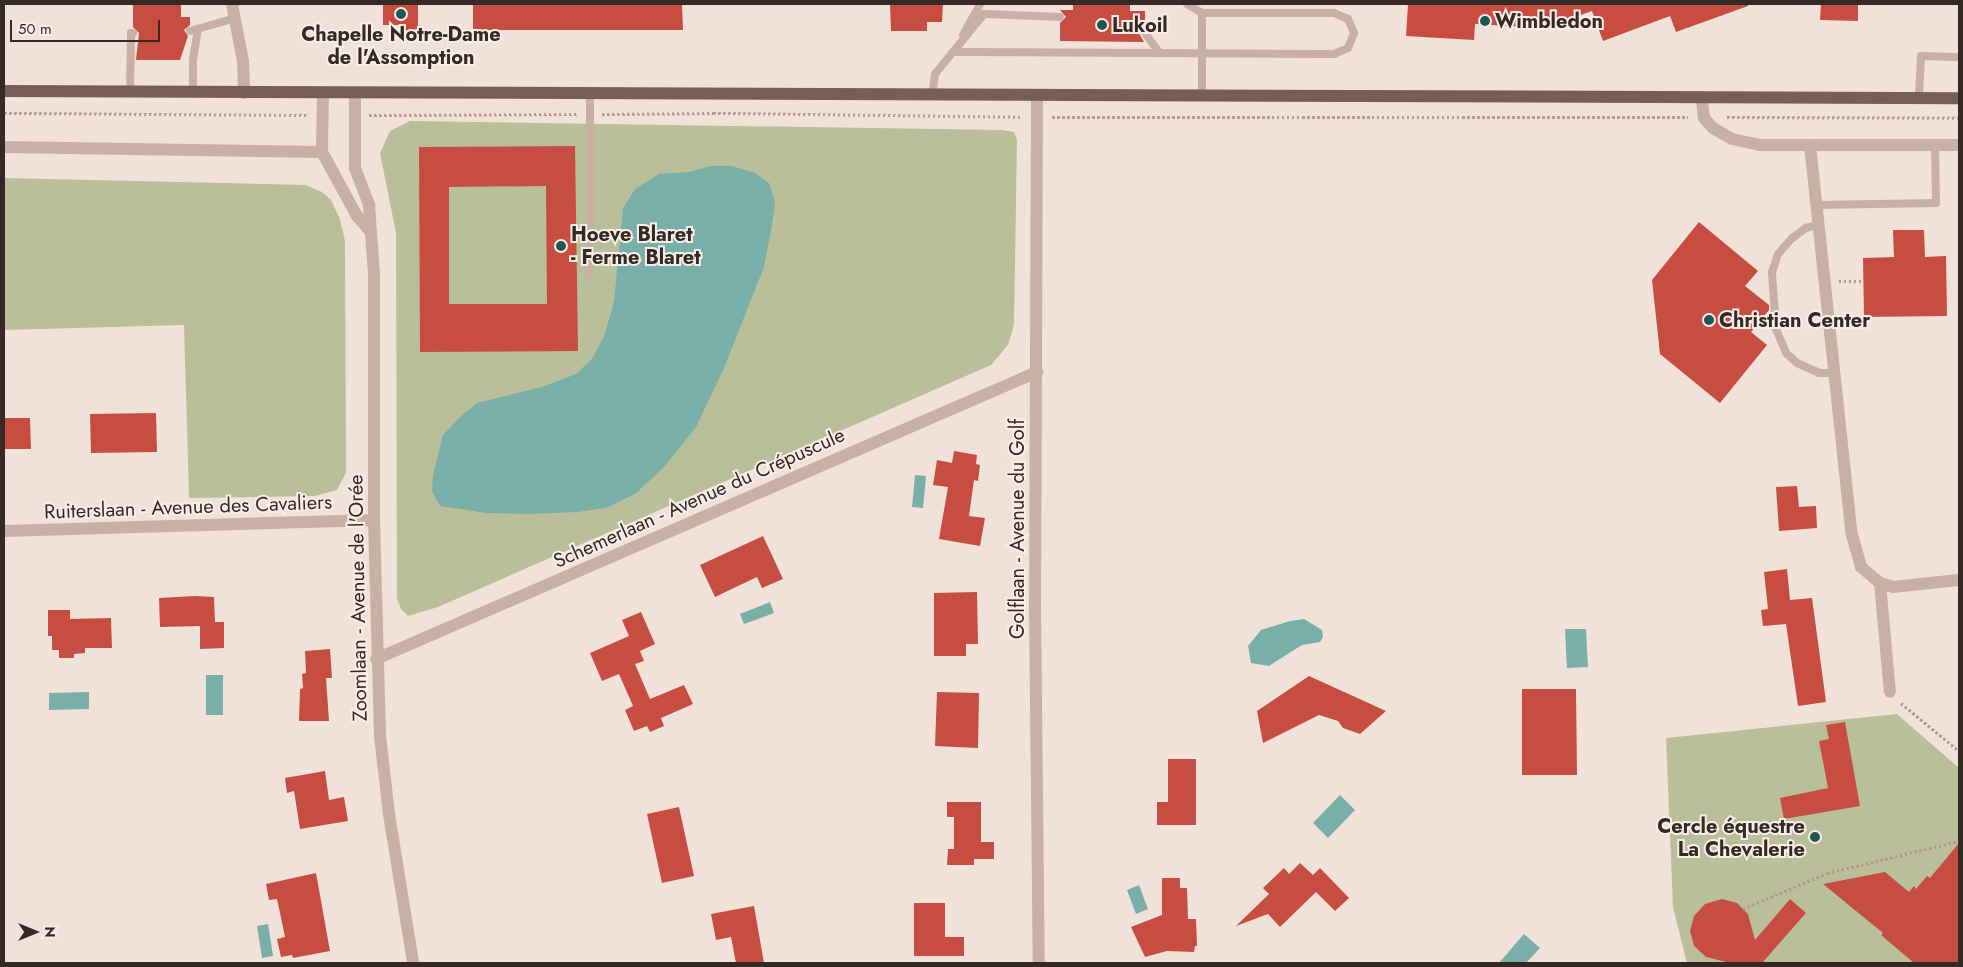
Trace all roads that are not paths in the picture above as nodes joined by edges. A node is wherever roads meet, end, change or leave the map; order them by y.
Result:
1 (232, 4) edge
2 (980, 4) edge
3 (1187, 4) edge
4 (1202, 13) junction
5 (1060, 17) dead end
6 (236, 18) junction
7 (133, 33) dead end
8 (1145, 33) dead end
9 (953, 52) junction
10 (1159, 52) junction
11 (1202, 54) junction
12 (1959, 56) edge
13 (4, 91) edge
14 (130, 92) junction
15 (193, 93) junction
16 (244, 93) junction
17 (322, 93) junction
18 (356, 94) junction
19 (590, 94) junction
20 (932, 96) junction
21 (1037, 96) junction
22 (1202, 96) junction
23 (1702, 97) junction
24 (1919, 98) junction
25 (1959, 98) edge
26 (1810, 145) junction
27 (1935, 145) junction
28 (1959, 145) edge
29 (4, 147) edge
30 (322, 152) junction
31 (1816, 205) junction
32 (1818, 224) junction
33 (370, 230) junction
34 (590, 274) dead end
35 (1037, 372) junction
36 (1835, 374) junction
37 (374, 520) junction
38 (4, 531) edge
39 (1959, 580) edge
40 (1880, 583) junction
41 (376, 659) junction
42 (1890, 692) road end
43 (413, 963) edge
44 (1039, 963) edge

1 - 6 street
2 - 9 lane
3 - 4 lane
4 - 11 lane
4 - 11 lane
5 - 9 lane
6 - 15 lane
6 - 16 street
7 - 14 lane
8 - 10 lane
9 - 10 lane
9 - 20 lane
10 - 11 lane
11 - 22 lane
12 - 24 lane
13 - 14 main road
14 - 15 main road
15 - 16 main road
16 - 17 main road
17 - 18 main road
17 - 30 street
18 - 19 main road
18 - 33 street, Zoomlaan - Avenue de l'Orée
19 - 20 main road
19 - 34 lane
20 - 21 main road
21 - 22 main road
21 - 35 street, Golflaan - Avenue du Golf
22 - 23 main road
23 - 24 main road
23 - 26 street
24 - 25 main road
26 - 27 street
26 - 31 street
27 - 28 street
27 - 31 lane
29 - 30 street
30 - 33 street
31 - 32 street
32 - 36 street
32 - 36 lane
33 - 37 street, Zoomlaan - Avenue de l'Orée
35 - 41 street, Schemerlaan - Avenue du Crépuscule
35 - 44 street, Golflaan - Avenue du Golf
36 - 40 street
37 - 38 street, Ruiterslaan - Avenue des Cavaliers
37 - 41 street, Zoomlaan - Avenue de l'Orée
39 - 40 street
40 - 42 street
41 - 43 street, Zoomlaan - Avenue de l'Orée

